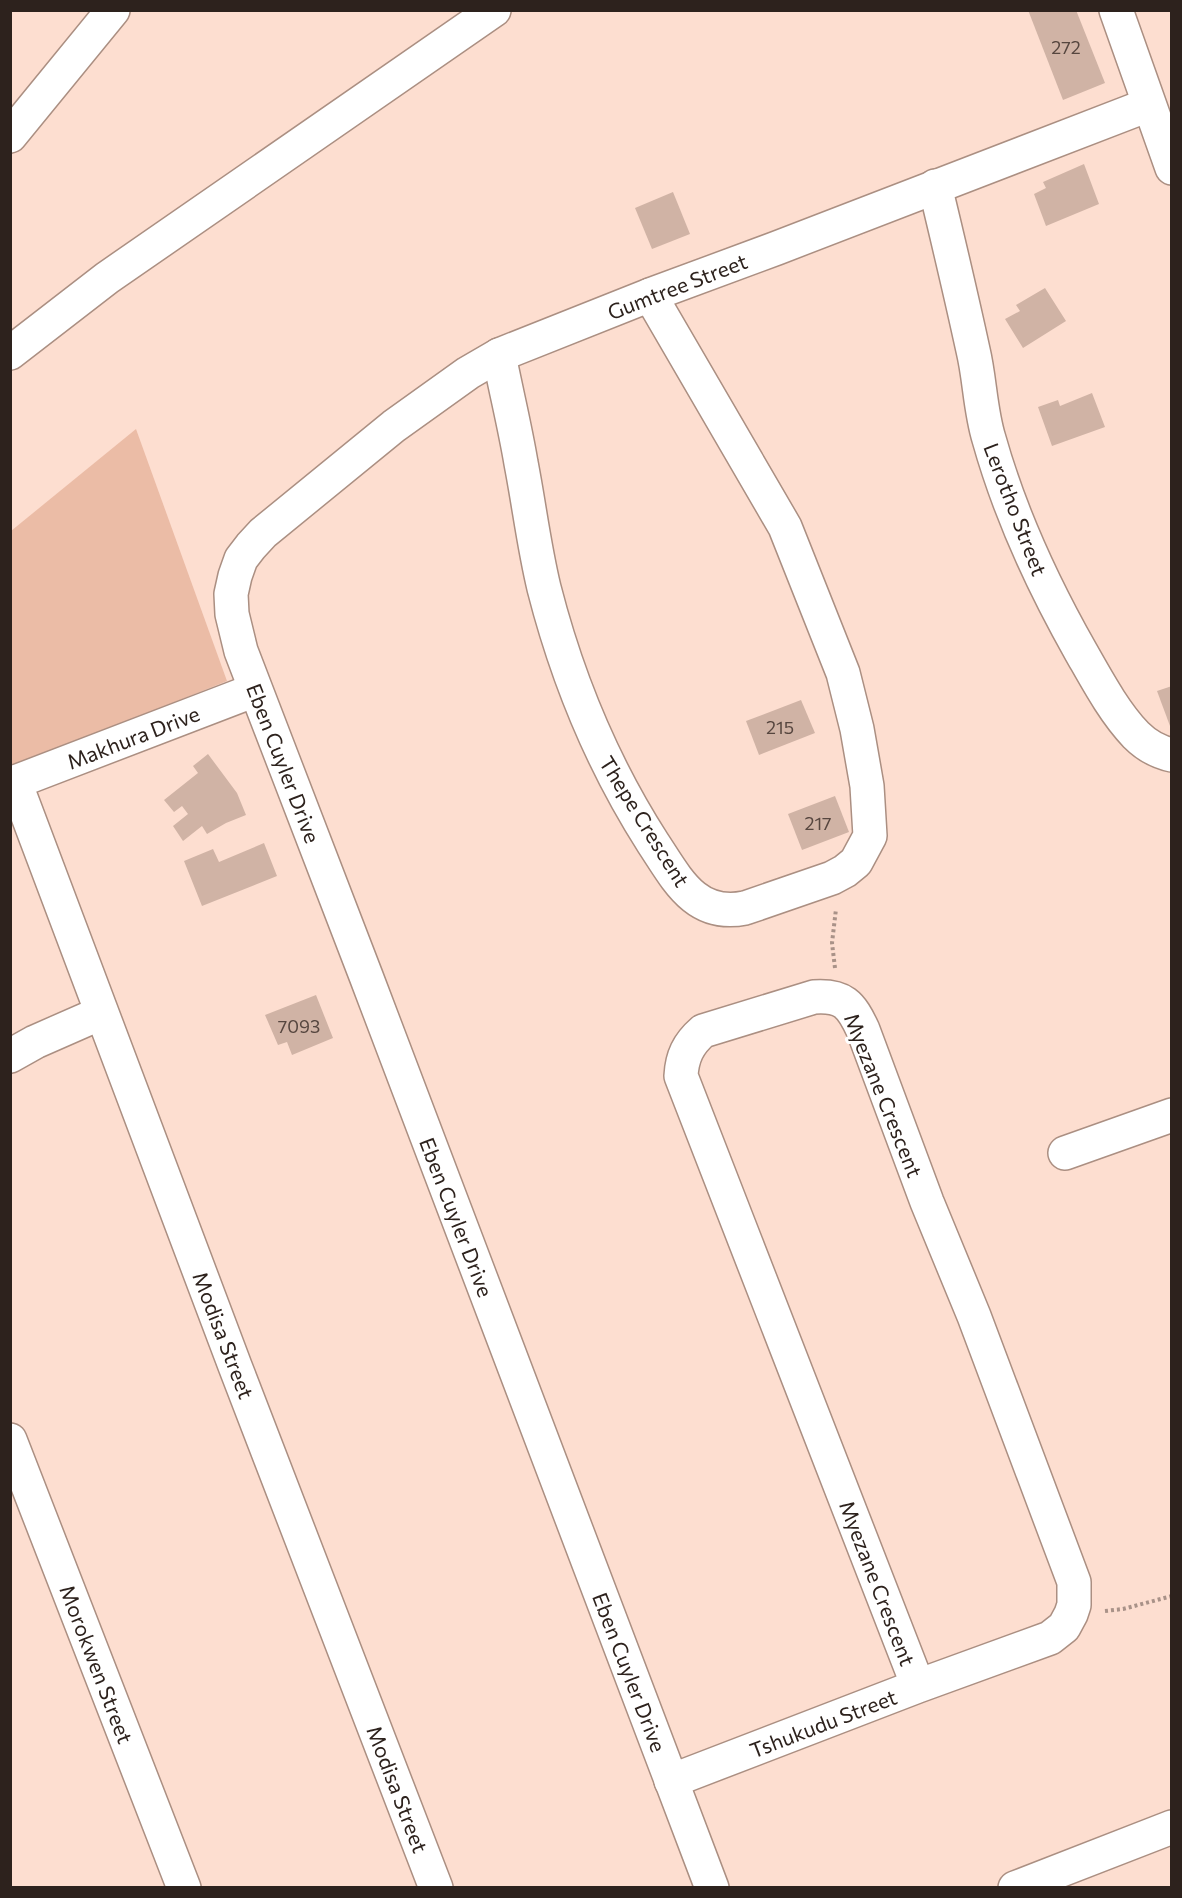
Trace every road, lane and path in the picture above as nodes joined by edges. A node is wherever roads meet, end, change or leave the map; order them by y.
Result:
1 (113, 10) edge
2 (494, 10) edge
3 (1116, 10) edge
4 (1148, 105) junction
5 (10, 136) edge
6 (1172, 168) edge
7 (935, 186) junction
8 (650, 295) junction
9 (10, 353) edge
10 (499, 355) junction
11 (251, 546) joint
12 (255, 690) junction
13 (1172, 754) edge
14 (13, 783) edge
15 (845, 871) junction
16 (838, 998) junction
17 (101, 1013) junction
18 (10, 1056) edge
19 (1172, 1115) edge
20 (1065, 1154) dead end
21 (10, 1440) edge
22 (1172, 1596) edge
23 (1071, 1614) junction
24 (918, 1686) junction
25 (671, 1781) junction
26 (1172, 1827) edge
27 (184, 1887) edge
28 (435, 1887) edge
29 (712, 1887) edge
30 (1015, 1887) edge

1 - 5 main road
2 - 9 main road
3 - 4 main road
4 - 6 main road
4 - 7 main road, Gumtree Street
7 - 8 main road, Gumtree Street
7 - 13 main road, Lerotho Street
8 - 10 main road, Gumtree Street
8 - 15 main road, Thepe Crescent
10 - 11 main road, Gumtree Street
10 - 15 main road, Thepe Crescent
11 - 12 main road, Eben Cuyler Drive
12 - 14 main road, Makhura Drive
12 - 25 main road, Eben Cuyler Drive
14 - 17 main road, Modisa Street
15 - 16 path
16 - 23 main road, Myezane Crescent
16 - 24 main road, Myezane Crescent
17 - 18 main road
17 - 28 main road, Modisa Street
19 - 20 main road
21 - 27 main road, Morokwen Street
22 - 23 path
23 - 24 main road, Tshukudu Street
24 - 25 main road, Tshukudu Street
25 - 29 main road, Eben Cuyler Drive
26 - 30 main road

